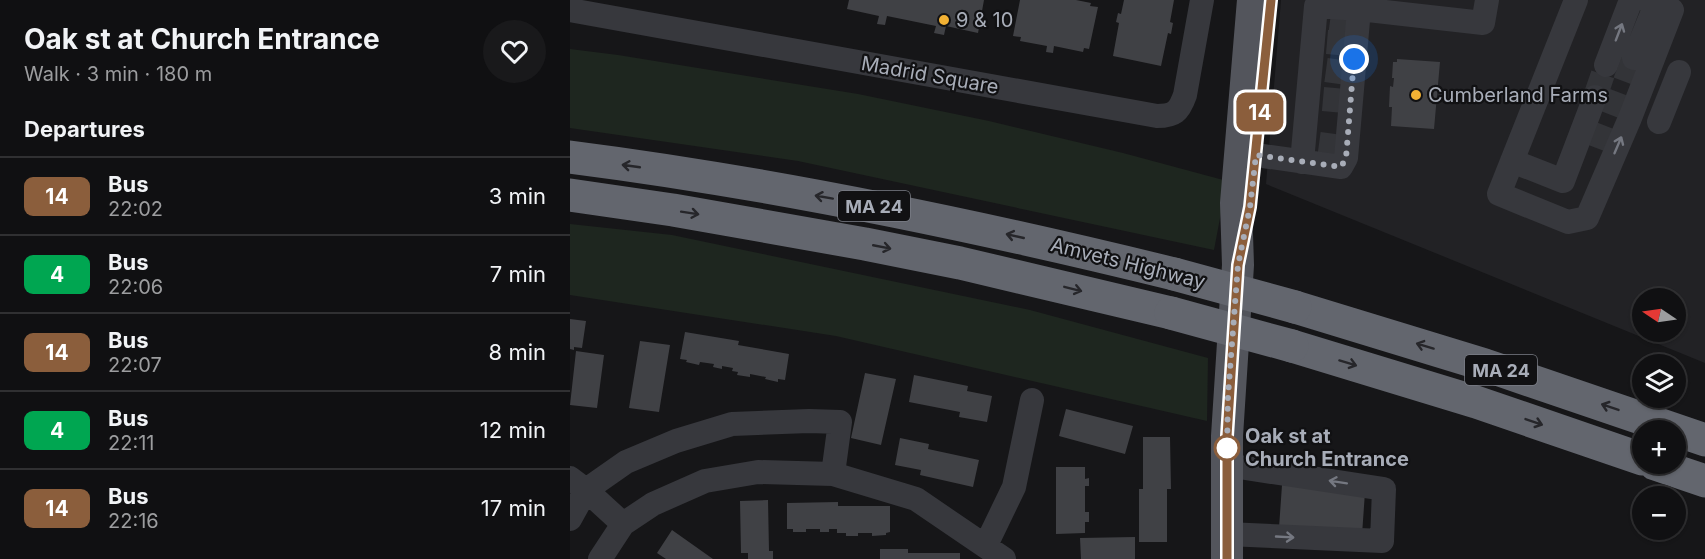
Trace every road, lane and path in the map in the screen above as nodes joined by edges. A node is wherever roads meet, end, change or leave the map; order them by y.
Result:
1 (1202, 0) edge
2 (1253, 0) edge
3 (1271, 0) edge
4 (1487, 0) edge
5 (1576, 0) edge
6 (1631, 0) edge
7 (1658, 5) edge
8 (570, 10) edge
9 (1342, 27) edge
10 (1634, 58) tunnel mouth
11 (1606, 65) tunnel mouth
12 (1334, 71) junction
13 (1679, 72) dead end
14 (1594, 98) tunnel mouth
15 (1332, 100) junction
16 (1659, 122) dead end
17 (1325, 140) junction
18 (1599, 149) tunnel mouth
19 (1256, 155) junction
20 (570, 157) edge
21 (1508, 172) junction
22 (570, 195) edge
23 (1238, 265) junction
24 (1032, 400) dead end
25 (1705, 440) edge
26 (1632, 456) edge
27 (1226, 465) junction
28 (833, 474) junction
29 (1684, 474) edge
30 (1705, 481) edge
31 (578, 484) edge
32 (570, 519) edge
33 (623, 524) junction
34 (1227, 547) edge
35 (995, 552) edge
36 (600, 559) edge

1 - 8 street, Madrid Square
2 - 23 main road
3 - 19 main road
4 - 9 street
5 - 21 street
11 -> 6 street
7 - 10 street
21 -> 7 street
9 - 12 street
9 - 12 street
12 - 15 street
12 - 15 street
13 - 16 street
14 - 21 street
15 - 17 street
15 - 17 street
17 - 19 street
18 - 21 street
19 - 23 main road
25 -> 20 highway, Amvets Highway / MA 24, bridge
22 -> 26 highway, Amvets Highway / MA 24, bridge
23 - 27 main road
24 - 35 street
27 - 34 main road
34 -> 27 street
28 - 31 street
28 - 33 street
28 - 35 street
29 - 30 highway
31 - 32 street
31 - 33 street
33 - 36 street

